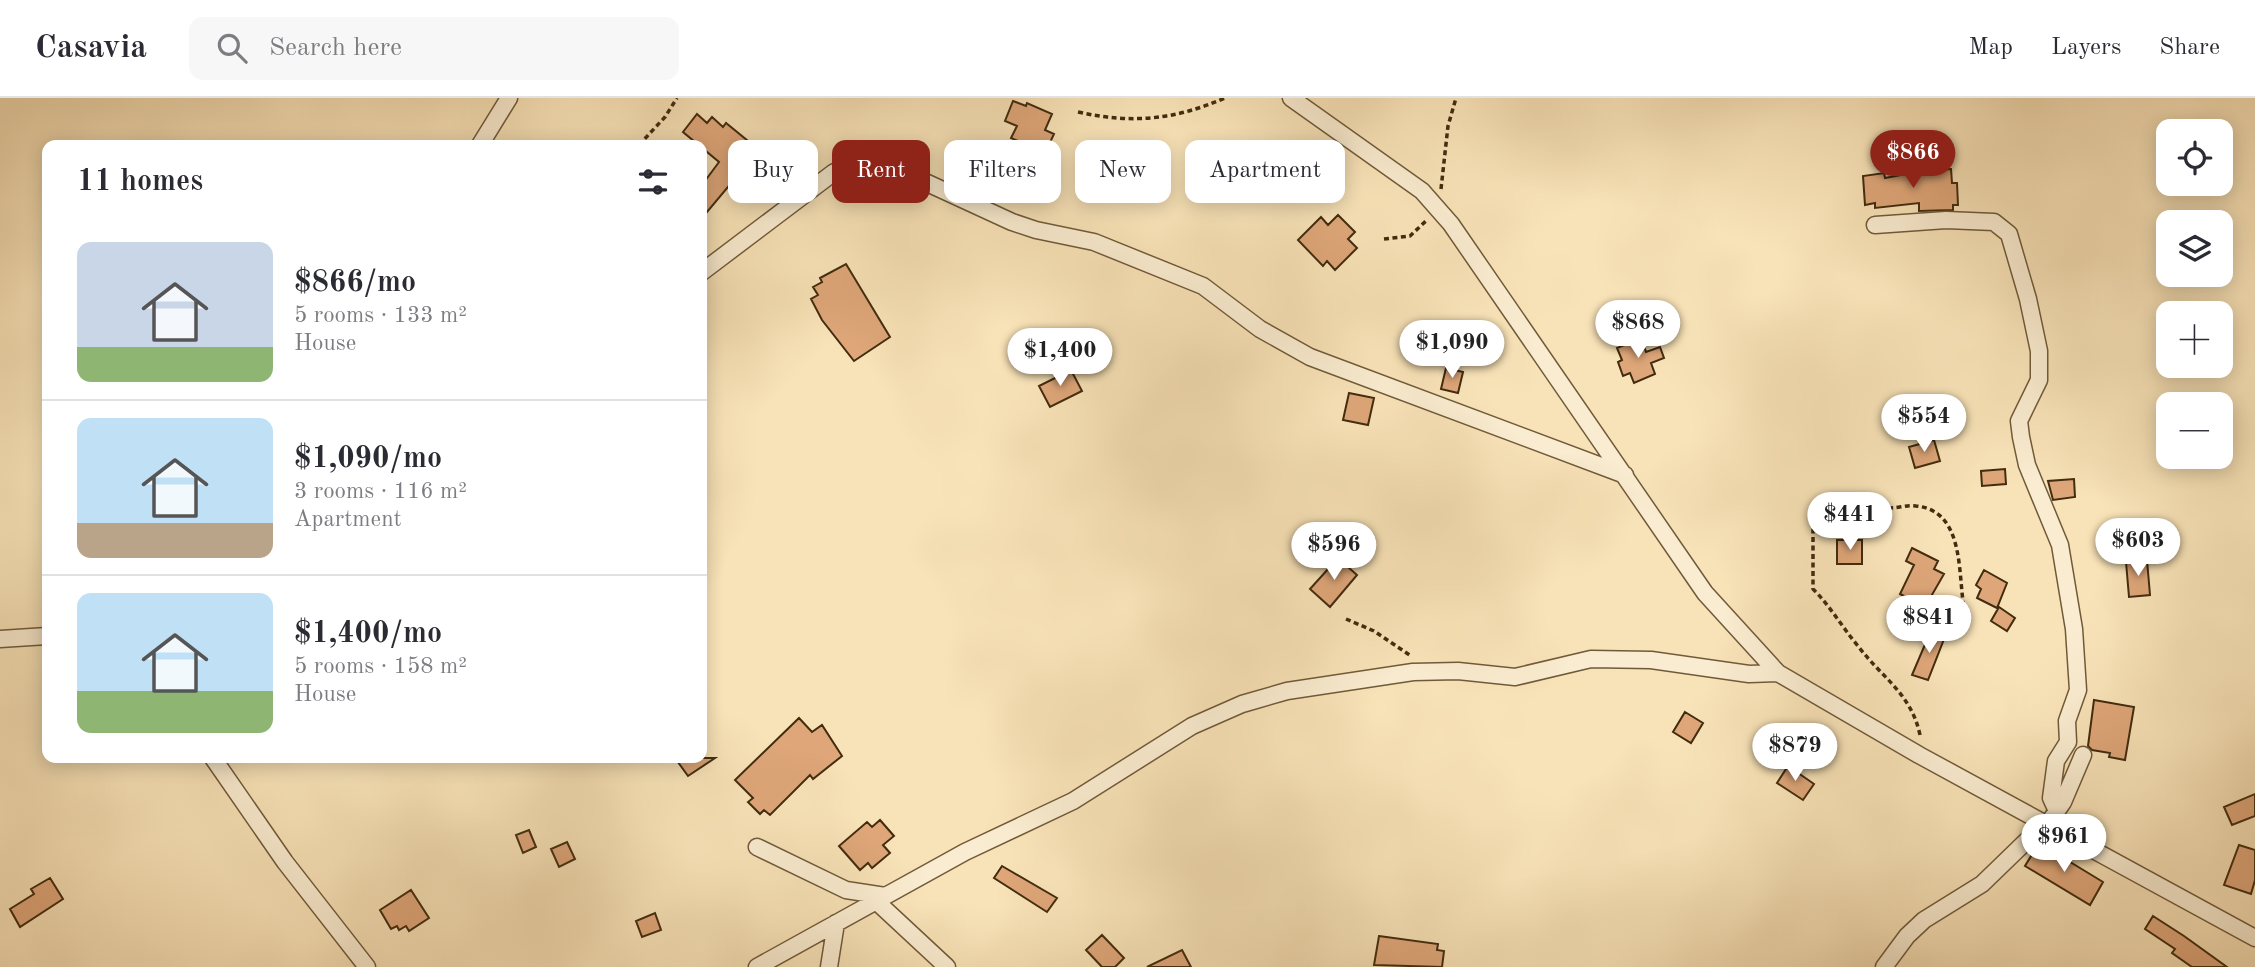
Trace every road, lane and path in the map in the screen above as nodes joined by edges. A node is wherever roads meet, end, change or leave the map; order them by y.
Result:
1 (509, 98) edge
2 (677, 98) edge
3 (1225, 98) edge
4 (1292, 98) edge
5 (1078, 112) dead end
6 (483, 140) edge
7 (644, 140) edge
8 (1875, 225) dead end
9 (707, 268) edge
10 (1625, 475) junction
11 (1965, 613) dead end
12 (1346, 619) dead end
13 (42, 636) edge
14 (0, 639) edge
15 (1437, 670) junction
16 (1778, 673) junction
17 (1919, 755) junction
18 (2083, 755) dead end
19 (216, 763) edge
20 (2057, 811) junction
21 (2049, 825) junction
22 (757, 846) dead end
23 (881, 899) junction
24 (836, 923) junction
25 (2255, 938) edge
26 (367, 967) edge
27 (757, 967) edge
28 (829, 967) edge
29 (947, 967) edge
30 (1884, 967) edge

1 - 6 street
2 - 7 path
3 - 5 path
4 - 10 street
8 - 20 street
9 - 10 street
10 - 16 street
11 - 17 path
12 - 15 path
13 - 14 street
15 - 16 street
15 - 23 street
16 - 17 street
17 - 21 street
18 - 20 street
19 - 26 street
20 - 21 street
21 - 25 street
21 - 30 street
22 - 23 street
23 - 24 street
23 - 29 street
24 - 27 street
24 - 28 street

